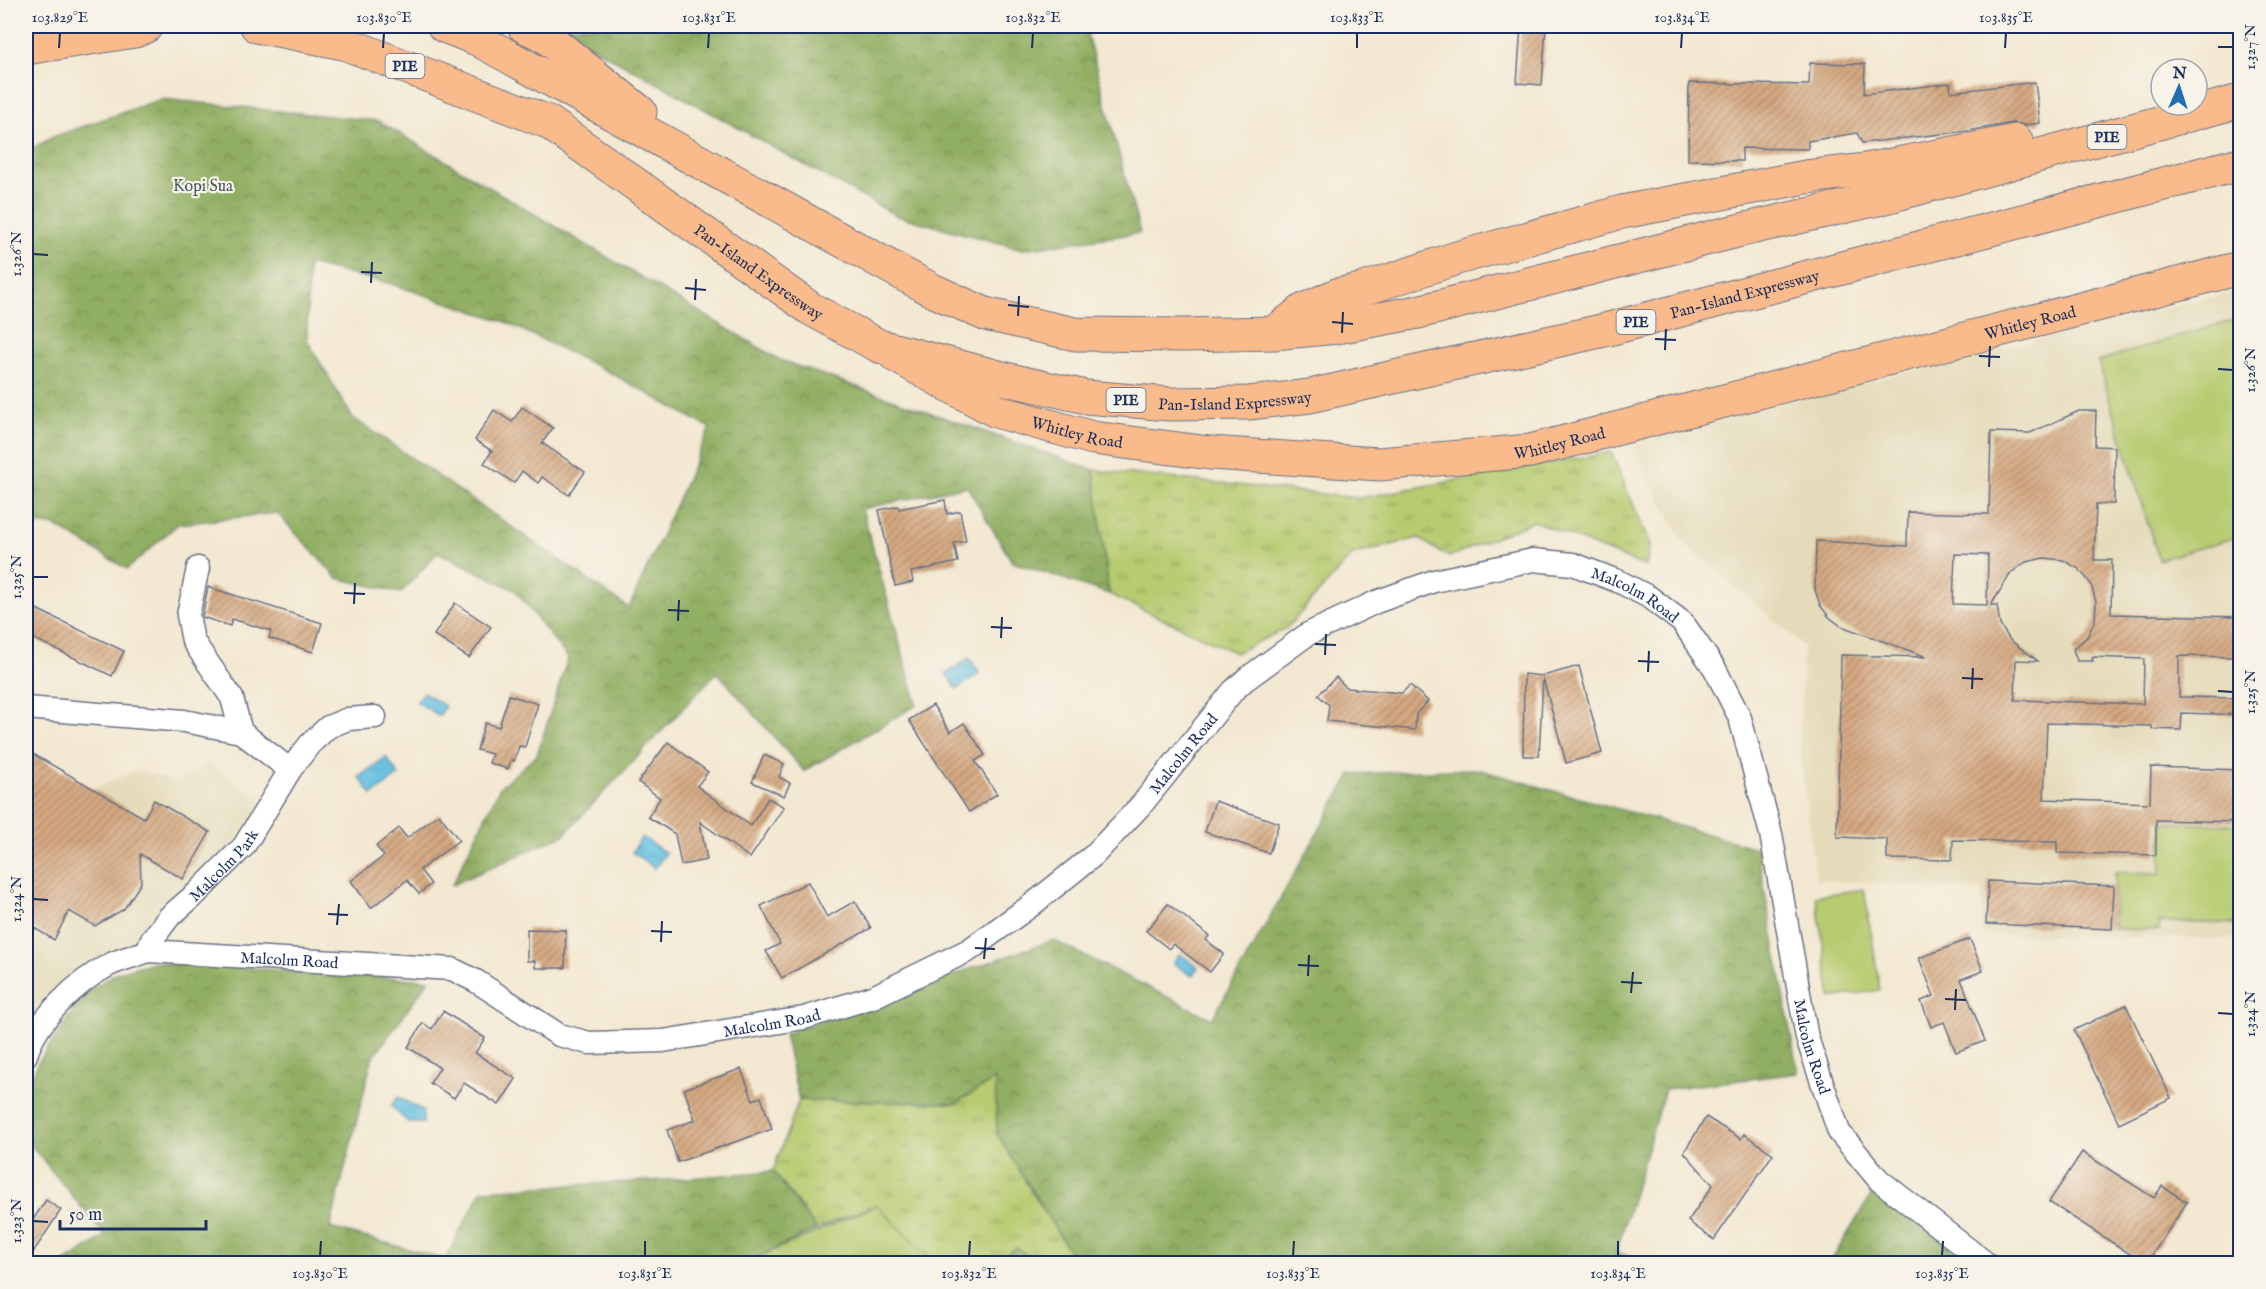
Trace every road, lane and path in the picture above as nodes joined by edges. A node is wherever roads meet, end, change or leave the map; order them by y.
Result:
1 (146, 26) edge
2 (257, 26) edge
3 (444, 26) edge
4 (524, 26) edge
5 (26, 48) edge
6 (2232, 103) edge
7 (2241, 164) edge
8 (712, 169) junction
9 (2241, 268) edge
10 (1274, 333) junction
11 (879, 346) junction
12 (198, 568) dead end
13 (26, 708) edge
14 (375, 717) dead end
15 (241, 732) junction
16 (290, 770) junction
17 (148, 951) junction
18 (26, 1055) edge
19 (1987, 1263) edge

1 - 5 main road
2 - 11 main road, Pan-Island Expressway / PIE
3 - 8 main road, PIE
4 - 8 main road
6 - 10 main road, PIE
6 - 10 main road
7 - 11 main road, Pan-Island Expressway / PIE
8 - 10 main road, PIE
9 - 11 main road, Whitley Road
12 - 15 street
13 - 15 street
14 - 16 street, Malcolm Park
15 - 16 street
16 - 17 street, Malcolm Park
17 - 18 street, Malcolm Road
17 - 19 street, Malcolm Road

